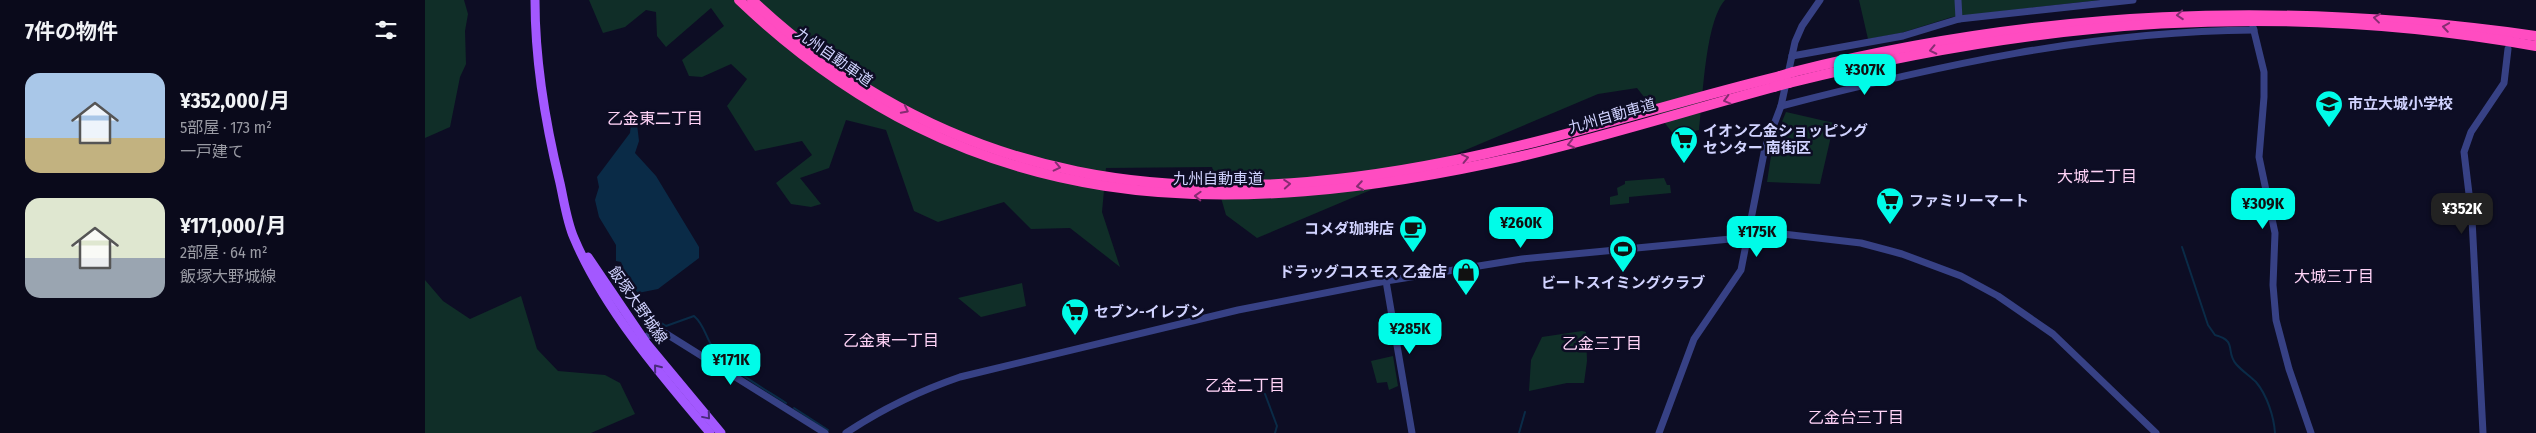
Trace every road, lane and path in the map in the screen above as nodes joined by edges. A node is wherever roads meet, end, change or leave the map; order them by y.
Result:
1 (535, 0) edge
2 (739, 0) edge
3 (752, 0) edge
4 (1820, 0) edge
5 (1958, 0) edge
6 (2133, 0) edge
7 (2150, 7) dead end
8 (2403, 11) dead end
9 (1959, 19) junction
10 (2251, 19) dead end
11 (2254, 30) junction
12 (2536, 36) edge
13 (2536, 47) edge
14 (2508, 49) dead end
15 (1792, 56) junction
16 (1781, 106) junction
17 (1749, 236) junction
18 (1387, 281) junction
19 (639, 340) junction
20 (710, 433) edge
21 (721, 433) edge
22 (825, 433) edge
23 (846, 433) edge
24 (1412, 433) edge
25 (1659, 433) edge
26 (2156, 433) edge
27 (2311, 433) edge
28 (2483, 433) edge

1 - 19 main road, 飯塚大野城線
13 -> 2 highway, 九州自動車道, bridge
3 -> 7 highway, 九州自動車道, bridge
4 - 15 street
5 - 9 street
6 - 9 street
8 - 12 highway
9 - 15 street
10 - 11 street
11 - 16 street
11 - 27 street
14 - 28 street
15 - 16 street
16 - 17 street
17 - 18 street
17 - 25 street
17 - 26 street
18 - 23 street
18 - 24 street
20 -> 19 main road, 飯塚大野城線
19 -> 21 main road, 飯塚大野城線
19 - 22 street

